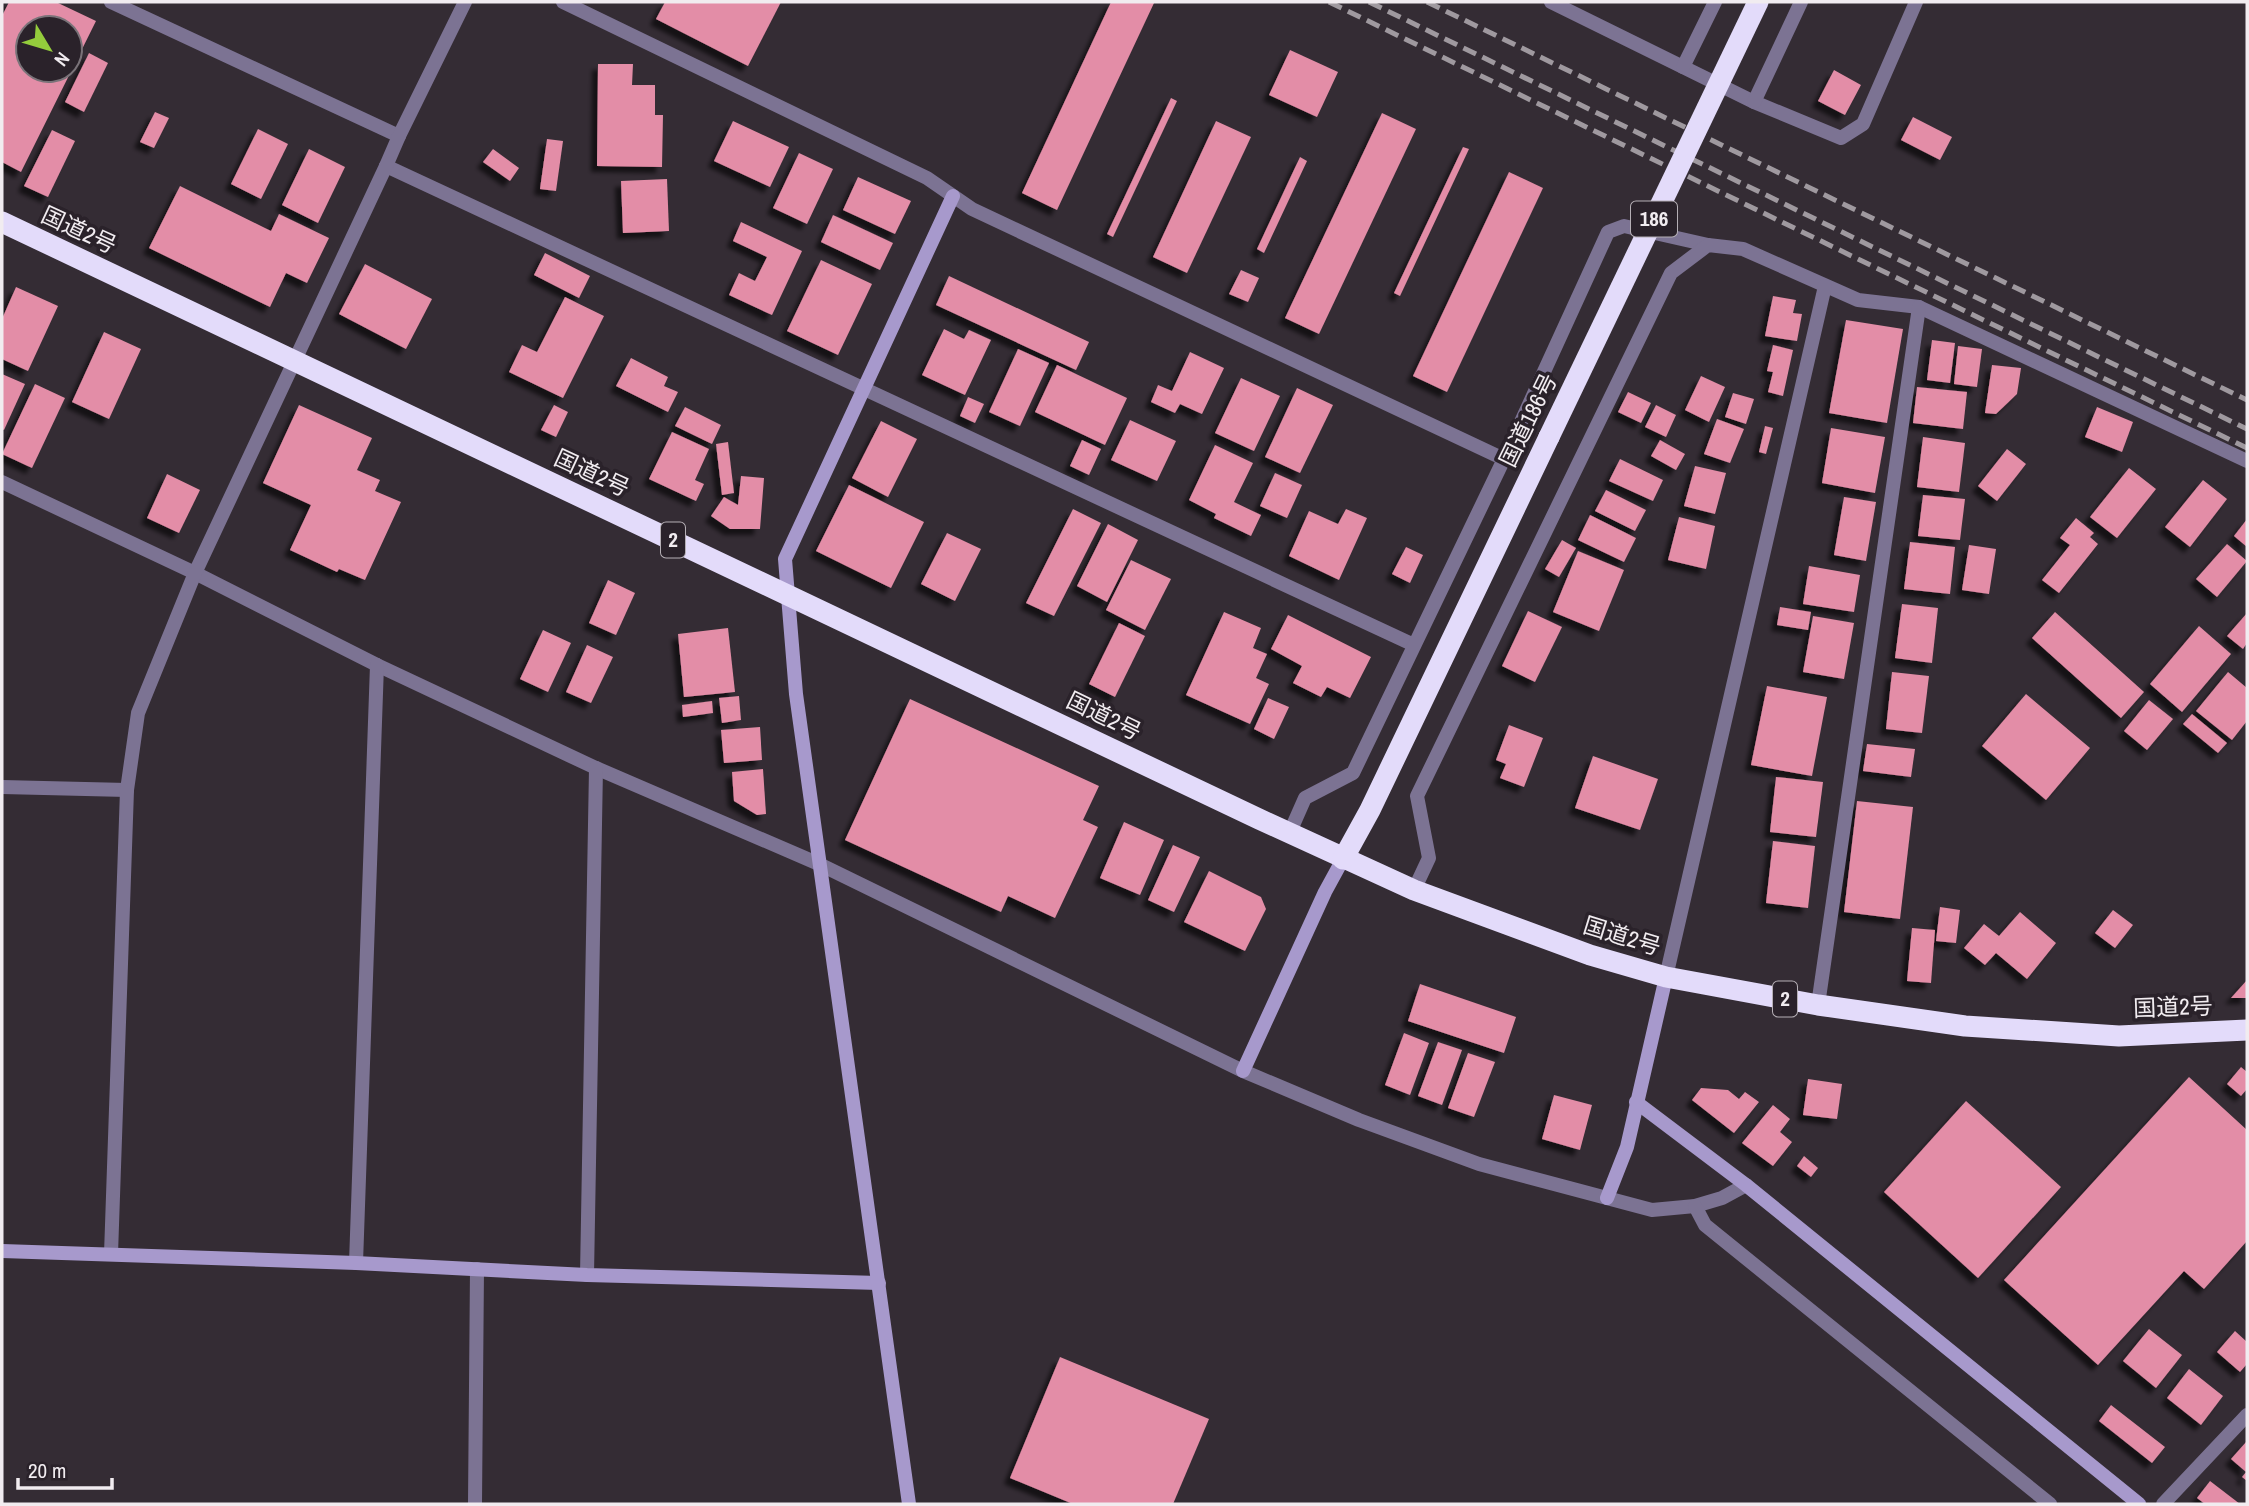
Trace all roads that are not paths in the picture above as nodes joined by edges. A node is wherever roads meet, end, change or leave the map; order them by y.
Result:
1 (111, 2) edge
2 (466, 2) edge
3 (563, 2) edge
4 (1551, 2) edge
5 (1715, 2) edge
6 (1758, 2) edge
7 (1801, 2) edge
8 (1916, 2) edge
9 (1683, 67) junction
10 (1754, 102) junction
11 (399, 136) junction
12 (386, 166) junction
13 (953, 196) junction
14 (2, 222) edge
15 (1708, 245) junction
16 (1825, 286) junction
17 (1919, 307) junction
18 (293, 360) junction
19 (863, 387) junction
20 (1504, 459) junction
21 (2247, 461) edge
22 (2, 482) edge
23 (195, 573) junction
24 (786, 594) junction
25 (1414, 645) junction
26 (377, 665) junction
27 (596, 768) junction
28 (2, 787) edge
29 (127, 790) junction
30 (1290, 832) junction
31 (1343, 859) junction
32 (819, 863) junction
33 (1414, 890) junction
34 (1666, 977) junction
35 (1818, 1005) junction
36 (2247, 1030) edge
37 (1243, 1071) junction
38 (1636, 1102) junction
39 (1746, 1185) junction
40 (1607, 1198) junction
41 (1695, 1206) junction
42 (2, 1251) edge
43 (111, 1254) junction
44 (356, 1263) junction
45 (477, 1269) junction
46 (587, 1275) junction
47 (878, 1283) junction
48 (2247, 1415) edge
49 (474, 1504) edge
50 (909, 1504) edge
51 (2050, 1504) edge
52 (2139, 1504) edge
53 (2163, 1504) edge

1 - 11 street
2 - 11 street
3 - 13 street
4 - 9 street
5 - 9 street
6 - 31 highway, 国道186号 / 186, bridge
7 - 10 street
8 - 10 street
9 - 10 street
11 - 12 street
12 - 18 street
12 - 19 street
13 - 19 street
13 - 20 street
14 - 18 highway, 国道2号 / 2
15 - 16 street
15 - 20 street
15 - 33 street
16 - 17 street
16 - 34 street
17 - 21 street
17 - 35 street
18 - 23 street
18 - 24 highway, 国道2号 / 2
19 - 24 street
19 - 25 street
20 - 25 street
22 - 23 street
23 - 26 street
23 - 29 street
24 - 30 highway, 国道2号 / 2
24 - 32 street
25 - 30 street
26 - 27 street
26 - 44 street
27 - 32 street
27 - 46 street
28 - 29 street
29 - 43 street
30 - 31 highway, 国道2号 / 2
31 - 33 highway, 国道2号 / 2
31 - 37 street
32 - 37 street
32 - 47 street
33 - 34 highway, 国道2号 / 2
34 - 35 highway, 国道2号 / 2
34 - 38 street
35 - 36 highway, 国道2号 / 2
37 - 40 street
38 - 39 street
38 - 40 street
39 - 41 street
39 - 52 street
40 - 41 street
41 - 51 street
42 - 43 street
43 - 44 street
44 - 45 street
45 - 46 street
45 - 49 street
46 - 47 street
47 - 50 street
48 - 53 street

